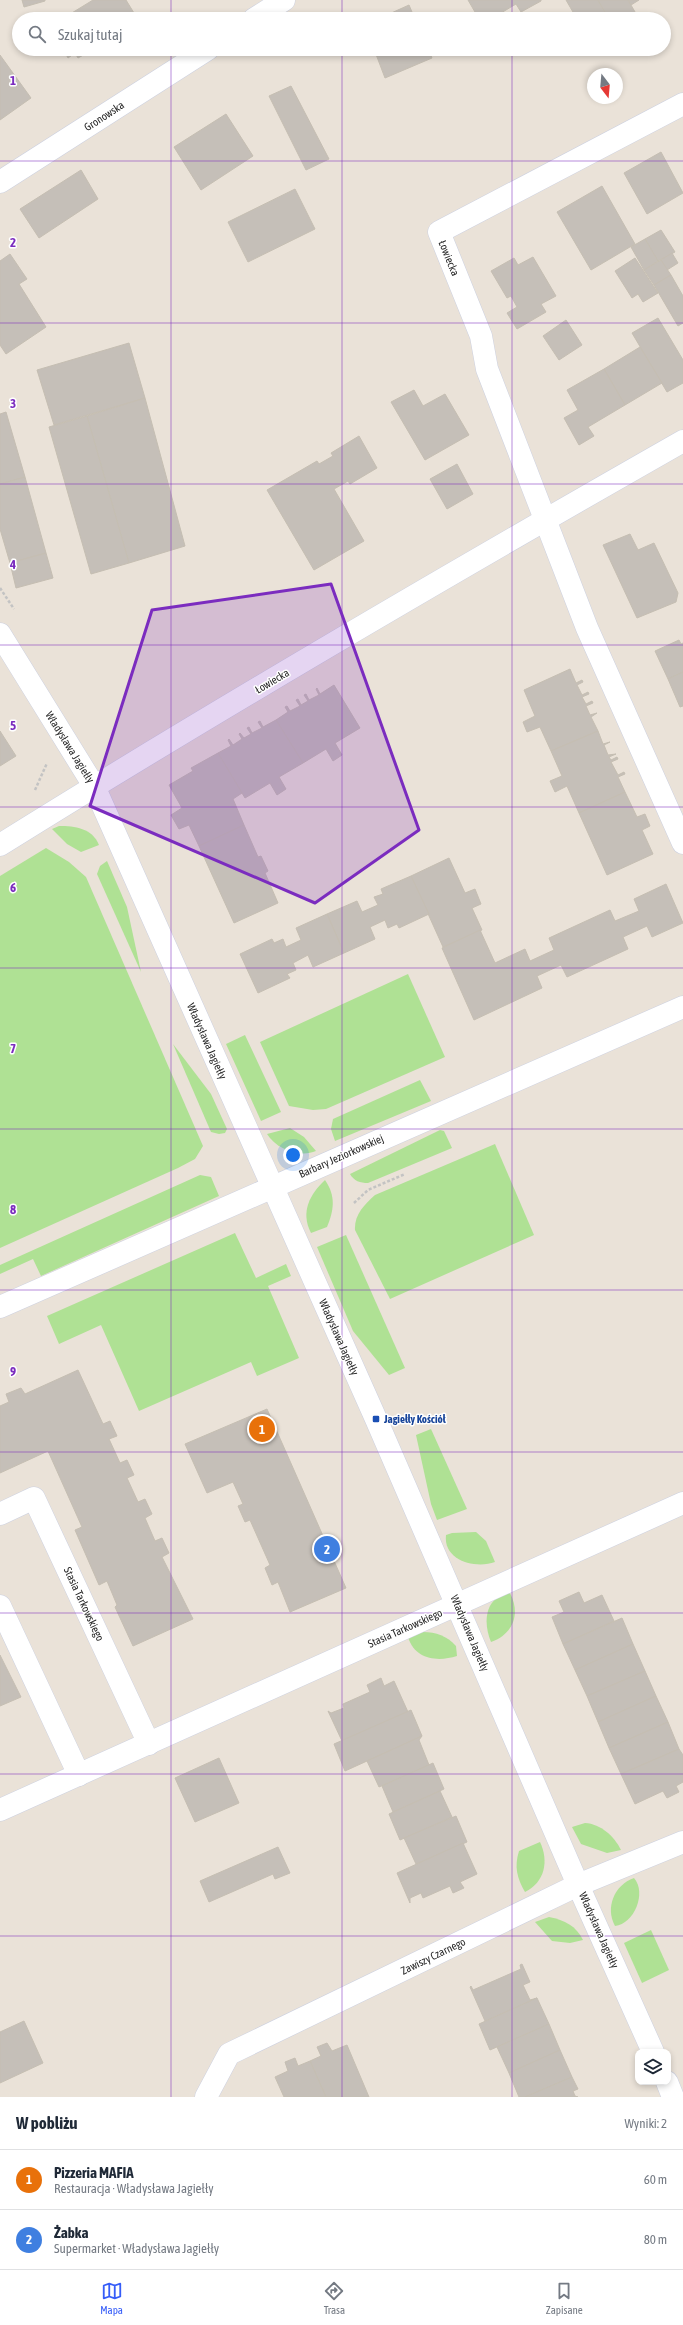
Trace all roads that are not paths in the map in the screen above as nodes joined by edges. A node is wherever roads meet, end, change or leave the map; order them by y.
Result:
1 (284, 0) edge
2 (265, 12) edge
3 (197, 56) edge
4 (683, 104) edge
5 (0, 182) edge
6 (683, 441) edge
7 (545, 520) junction
8 (0, 634) edge
9 (94, 786) junction
10 (683, 843) edge
11 (0, 845) edge
12 (683, 1007) edge
13 (271, 1187) junction
14 (0, 1307) edge
15 (683, 1502) edge
16 (0, 1514) edge
17 (458, 1605) junction
18 (0, 1606) edge
19 (149, 1744) junction
20 (79, 1775) junction
21 (0, 1810) edge
22 (683, 1842) edge
23 (578, 1885) junction
24 (652, 2049) edge
25 (668, 2085) edge
26 (206, 2097) edge
27 (673, 2097) edge

1 - 2 street
3 - 5 street, Gronowska
4 - 7 street, Łowiecka
6 - 7 street, Łowiecka
7 - 9 street, Łowiecka
7 - 10 street
8 - 9 street, Władysława Jagiełły
9 - 11 street, Łowiecka
9 - 13 street, Władysława Jagiełły
12 - 13 street, Barbary Jeziorkowskiej
13 - 14 street, Barbary Jeziorkowskiej
13 - 17 street, Władysława Jagiełły
15 - 17 street, Stasia Tarkowskiego
16 - 19 street, Stasia Tarkowskiego
17 - 19 street, Stasia Tarkowskiego
17 - 23 street, Władysława Jagiełły
18 - 20 street
19 - 20 street, Stasia Tarkowskiego
20 - 21 street, Stasia Tarkowskiego
22 - 23 street, Zawiszy Czarnego
23 - 24 street, Władysława Jagiełły
23 - 26 street, Zawiszy Czarnego
25 - 27 street

